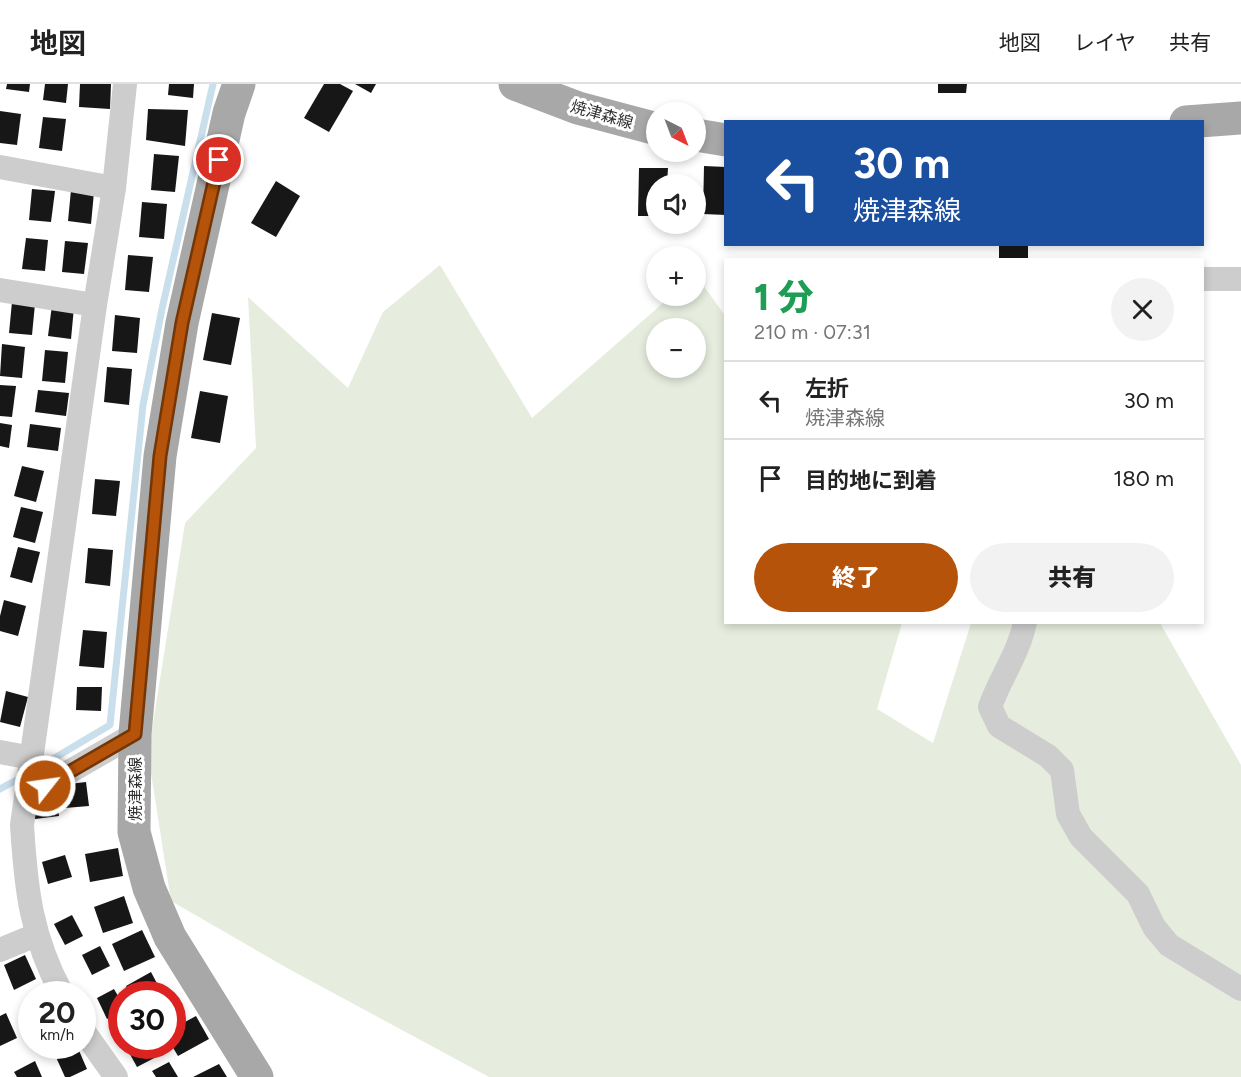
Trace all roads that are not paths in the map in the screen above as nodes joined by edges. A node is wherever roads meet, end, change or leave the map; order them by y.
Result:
1 (125, 84) edge
2 (239, 84) edge
3 (515, 84) edge
4 (1241, 118) edge
5 (1204, 121) edge
6 (646, 126) edge
7 (706, 137) edge
8 (724, 140) edge
9 (0, 167) edge
10 (114, 188) junction
11 (1204, 279) edge
12 (1241, 279) edge
13 (0, 290) edge
14 (95, 305) junction
15 (1025, 624) edge
16 (135, 734) junction
17 (0, 752) edge
18 (32, 758) junction
19 (27, 796) junction
20 (36, 935) junction
21 (0, 950) edge
22 (56, 981) edge
23 (1241, 989) edge
24 (96, 1049) edge
25 (116, 1077) edge
26 (257, 1077) edge

1 - 10 street
2 - 16 main road, 焼津森線
3 - 6 main road, 焼津森線
4 - 5 main road
7 - 8 main road
9 - 10 street
10 - 14 street
11 - 12 street
13 - 14 street
14 - 18 street
15 - 23 street
16 - 19 street
16 - 26 main road, 焼津森線
17 - 18 street
18 - 19 street
19 - 20 street
20 - 21 street
20 - 22 street
24 - 25 street

